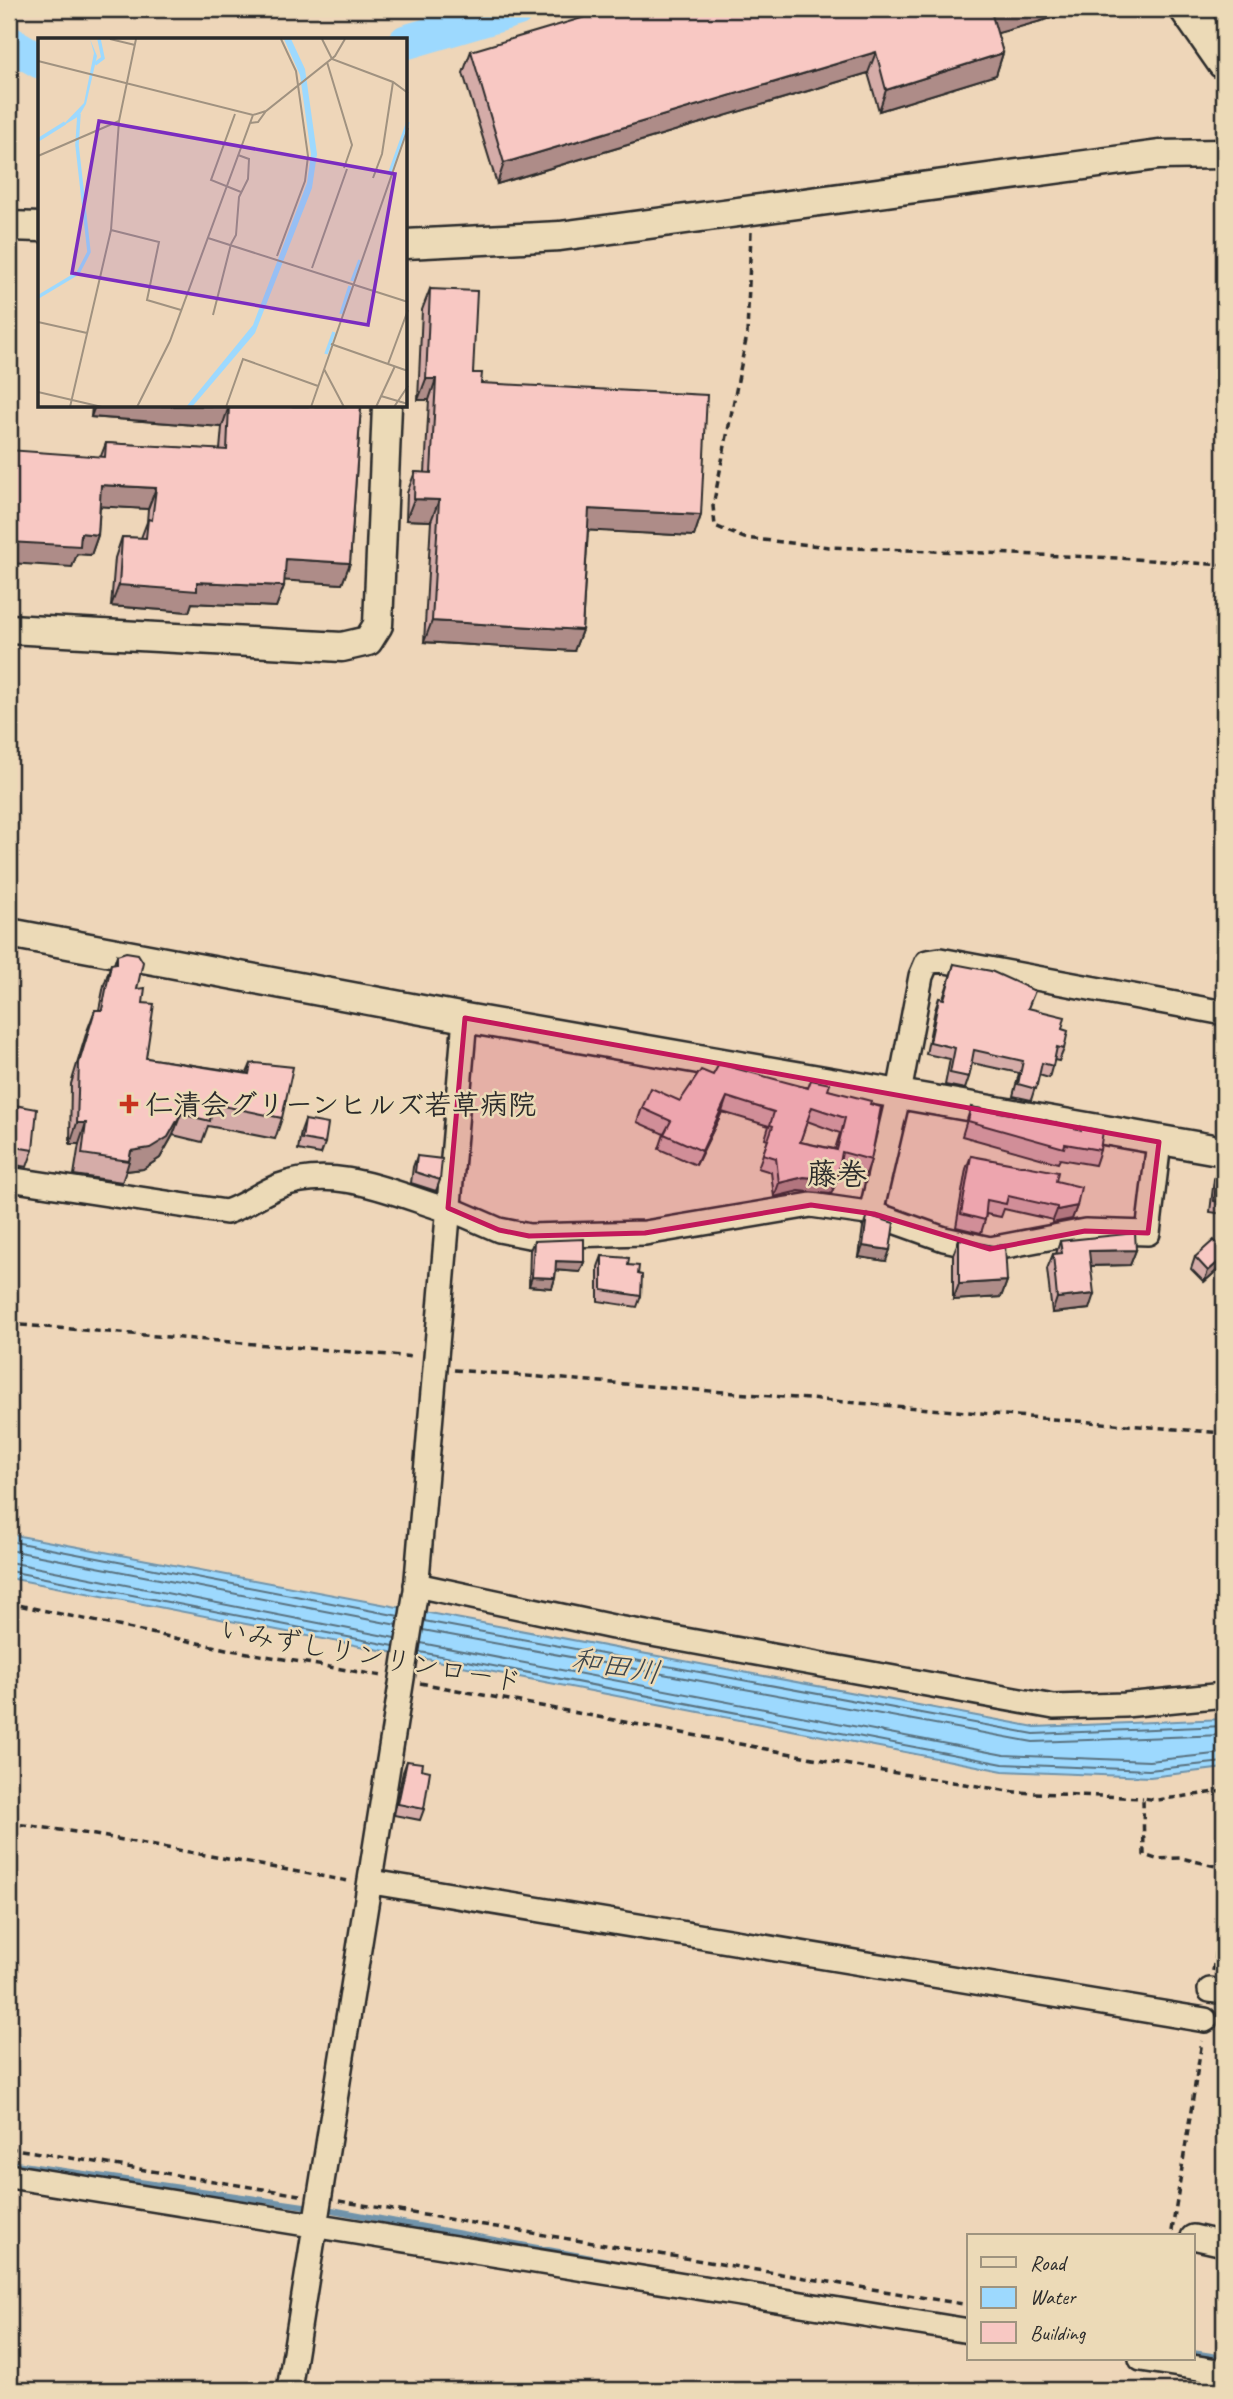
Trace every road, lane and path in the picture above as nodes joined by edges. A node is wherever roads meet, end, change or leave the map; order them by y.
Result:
1 (1186, 9) edge
2 (1224, 62) edge
3 (1224, 154) edge
4 (751, 209) junction
5 (9, 226) edge
6 (38, 227) edge
7 (408, 244) edge
8 (387, 408) edge
9 (1224, 565) edge
10 (9, 629) edge
11 (9, 933) edge
12 (1224, 1013) edge
13 (465, 1018) junction
14 (899, 1093) junction
15 (1158, 1142) junction
16 (1224, 1151) edge
17 (9, 1179) edge
18 (448, 1209) junction
19 (871, 1213) junction
20 (9, 1324) edge
21 (435, 1364) junction
22 (1224, 1433) edge
23 (416, 1588) junction
24 (9, 1604) edge
25 (403, 1672) junction
26 (1224, 1695) edge
27 (1224, 1791) edge
28 (1143, 1798) junction
29 (9, 1823) edge
30 (1224, 1868) edge
31 (371, 1884) junction
32 (1224, 1888) edge
33 (1217, 1991) edge
34 (1205, 2020) joint
35 (9, 2148) edge
36 (9, 2176) edge
37 (320, 2198) junction
38 (317, 2225) junction
39 (1181, 2234) edge
40 (1194, 2238) edge
41 (1224, 2244) edge
42 (967, 2305) edge
43 (967, 2331) edge
44 (1147, 2360) edge
45 (1224, 2372) edge
46 (289, 2390) edge

1 - 2 main road
3 - 4 street
4 - 7 street
4 - 9 path
5 - 6 street
8 - 10 street
11 - 13 street
12 - 14 street
13 - 14 street
13 - 18 street
14 - 15 street
14 - 19 street
15 - 16 street
15 - 19 street
17 - 18 street
18 - 19 street
18 - 21 street
20 - 21 path
21 - 22 path
21 - 23 street
23 - 25 street
23 - 26 street
24 - 25 path, いみずしリンリンロード
25 - 28 path, いみずしリンリンロード
25 - 31 street
27 - 28 path, いみずしリンリンロード
28 - 30 path
29 - 31 path
31 - 34 street
31 - 37 street
32 - 33 path
34 - 39 path
35 - 37 path
36 - 38 street
37 - 38 street
37 - 42 path
38 - 43 street
38 - 46 street
40 - 41 street
44 - 45 street

